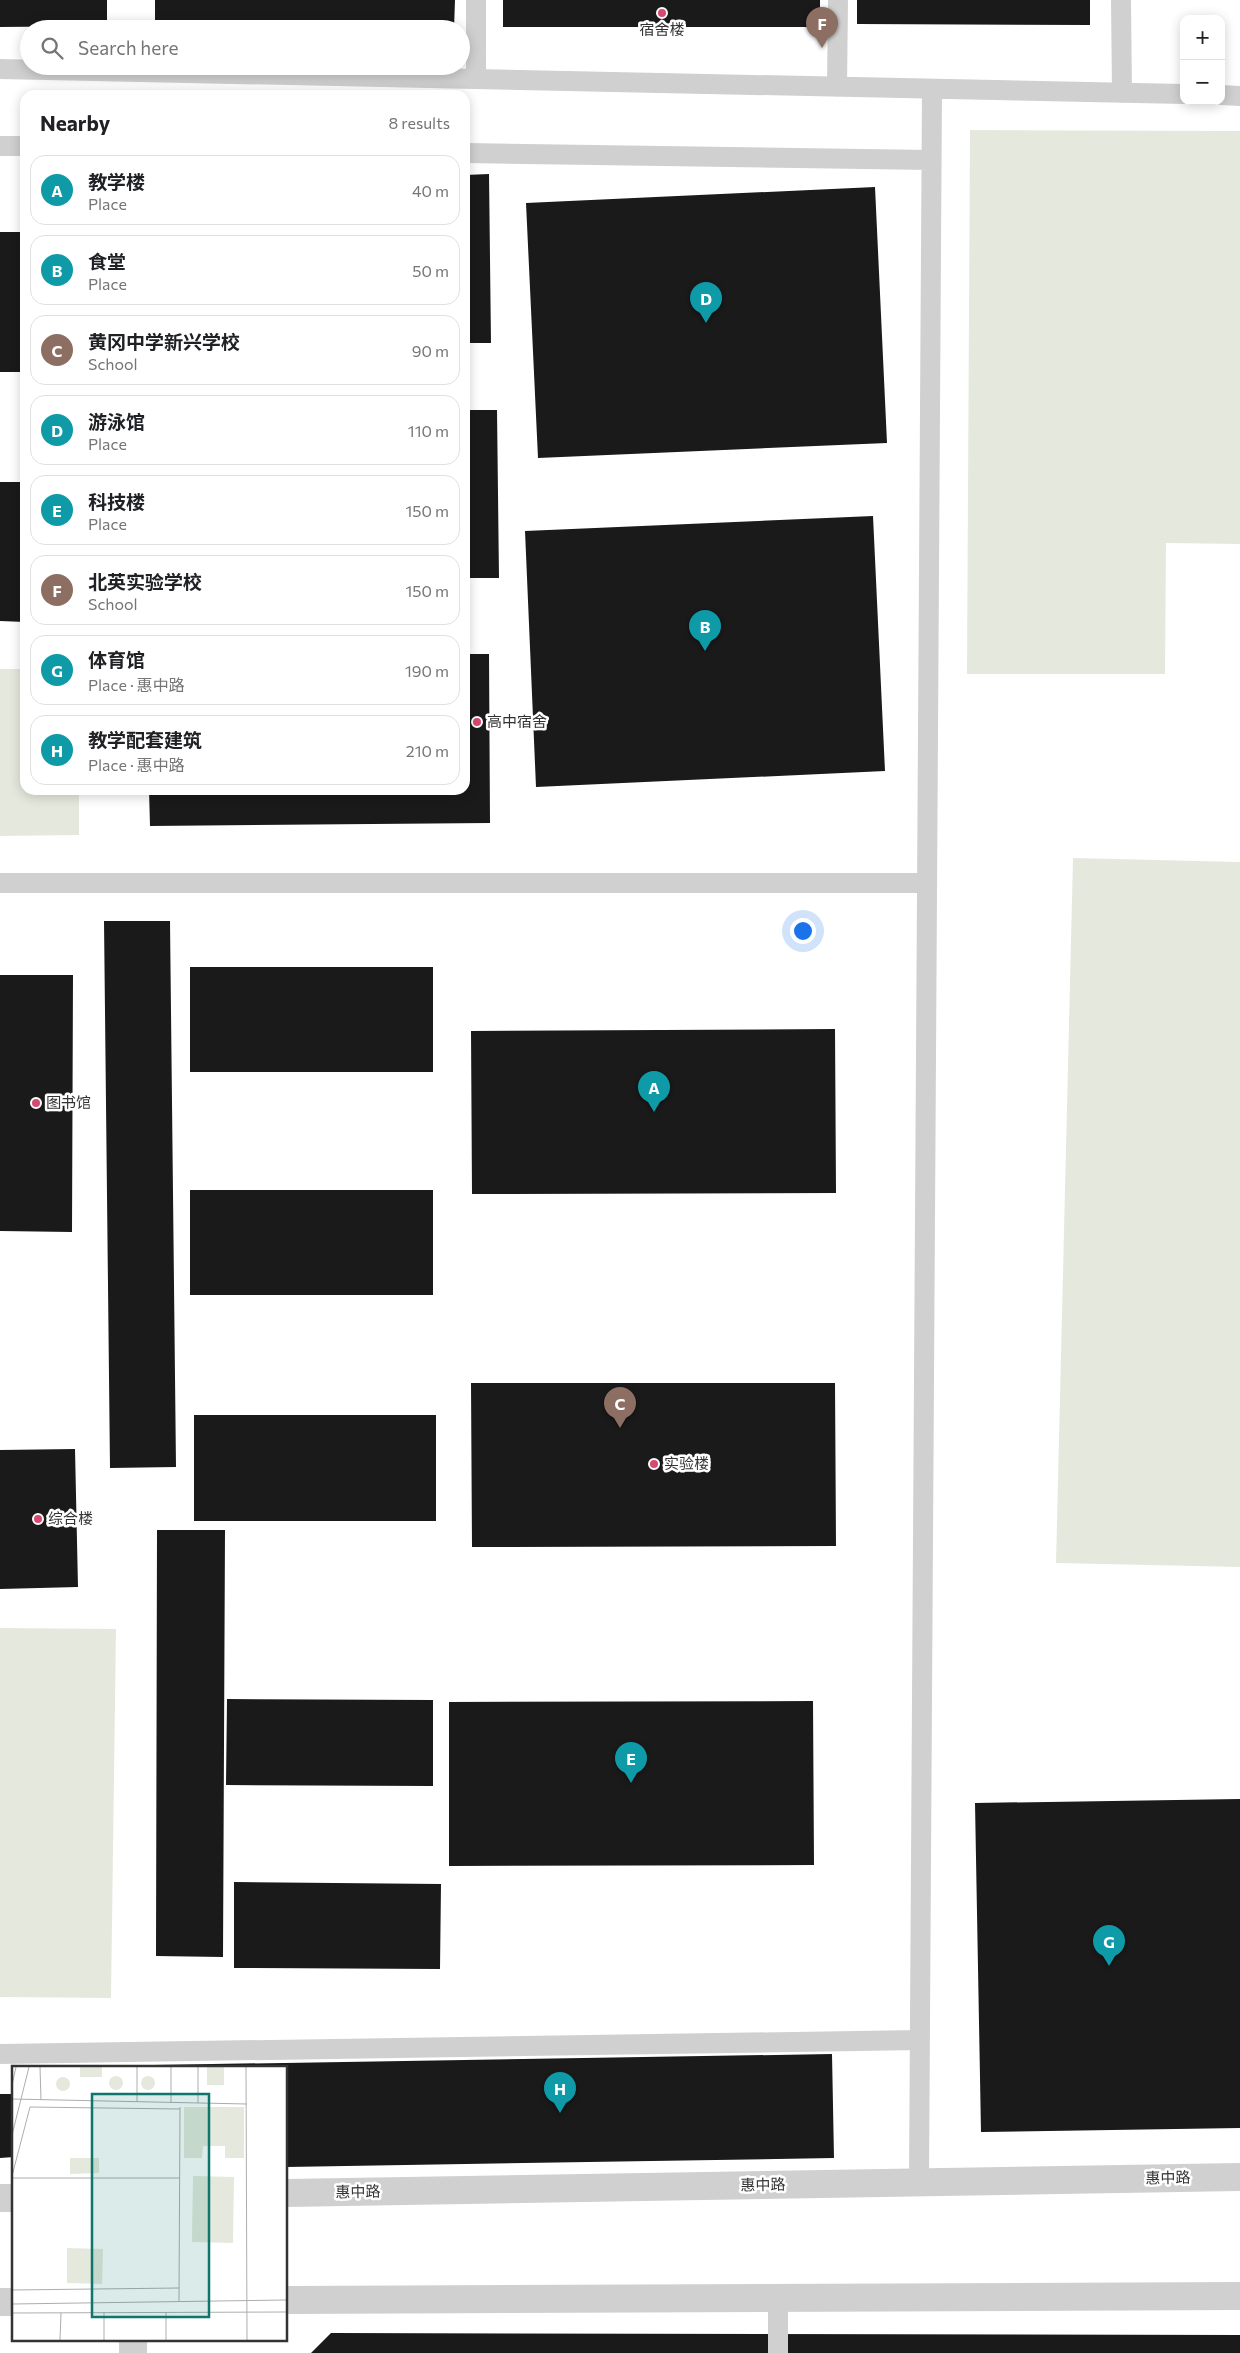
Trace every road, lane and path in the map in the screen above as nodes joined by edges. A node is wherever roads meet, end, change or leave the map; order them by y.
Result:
1 (476, 0) edge
2 (838, 0) edge
3 (1122, 0) edge
4 (0, 69) edge
5 (20, 69) edge
6 (286, 75) edge
7 (476, 79) junction
8 (837, 87) junction
9 (932, 89) junction
10 (1122, 93) junction
11 (1180, 94) edge
12 (1225, 95) edge
13 (1240, 96) edge
14 (0, 146) edge
15 (20, 146) edge
16 (470, 153) edge
17 (931, 160) junction
18 (0, 883) edge
19 (926, 883) junction
20 (920, 2040) junction
21 (0, 2054) edge
22 (1240, 2177) edge
23 (919, 2182) junction
24 (288, 2193) edge
25 (1240, 2296) edge
26 (778, 2298) junction
27 (288, 2300) edge
28 (134, 2340) edge
29 (134, 2353) edge
30 (778, 2353) edge

1 - 7 lane
2 - 8 lane
3 - 10 lane
4 - 5 lane
6 - 7 lane
7 - 8 lane
8 - 9 lane
9 - 10 lane
9 - 17 lane
10 - 11 lane
12 - 13 lane
14 - 15 lane
16 - 17 lane
17 - 19 lane
18 - 19 lane
19 - 20 lane
20 - 21 lane
20 - 23 lane
22 - 23 street, 惠中路
23 - 24 street, 惠中路
25 - 26 street
26 - 27 street
26 - 30 lane
28 - 29 street

